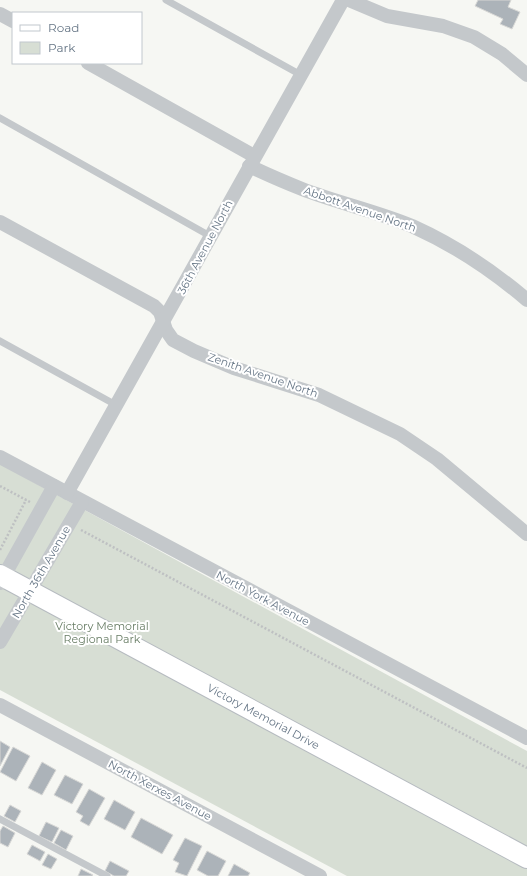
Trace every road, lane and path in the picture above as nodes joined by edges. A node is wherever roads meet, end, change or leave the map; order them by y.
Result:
1 (166, 0) edge
2 (343, 0) edge
3 (349, 0) edge
4 (0, 14) edge
5 (12, 20) edge
6 (90, 64) edge
7 (300, 75) junction
8 (527, 75) edge
9 (0, 118) edge
10 (252, 161) junction
11 (0, 222) edge
12 (210, 236) junction
13 (527, 300) edge
14 (164, 322) junction
15 (0, 341) edge
16 (116, 405) junction
17 (0, 457) edge
18 (0, 486) edge
19 (54, 486) junction
20 (67, 494) junction
21 (82, 502) junction
22 (86, 532) dead end
23 (527, 534) edge
24 (0, 550) edge
25 (1, 579) edge
26 (29, 591) junction
27 (0, 642) edge
28 (0, 705) edge
29 (527, 738) edge
30 (527, 768) edge
31 (0, 819) edge
32 (527, 858) edge
33 (107, 876) edge
34 (320, 876) edge

1 - 7 lane
2 - 7 street, 36th Avenue North
3 - 8 street
4 - 5 street
6 - 10 street, Abbott Avenue North
7 - 10 street, 36th Avenue North
9 - 12 lane
10 - 12 street, 36th Avenue North
10 - 13 street, Abbott Avenue North
11 - 14 street, Zenith Avenue North
12 - 14 street, 36th Avenue North
14 - 16 street, 36th Avenue North
14 - 23 street, Zenith Avenue North
15 - 16 lane
16 - 20 street, 36th Avenue North
17 - 19 street, North York Avenue
18 - 24 path
19 - 20 street, North York Avenue
19 - 25 street
20 - 21 street, North York Avenue
21 - 26 street, North 36th Avenue
21 - 29 street, North York Avenue
22 - 30 path
25 - 26 street, Victory Memorial Drive
26 - 27 street, North 36th Avenue
26 - 32 street, Victory Memorial Drive
28 - 34 street, North Xerxes Avenue
31 - 33 lane

